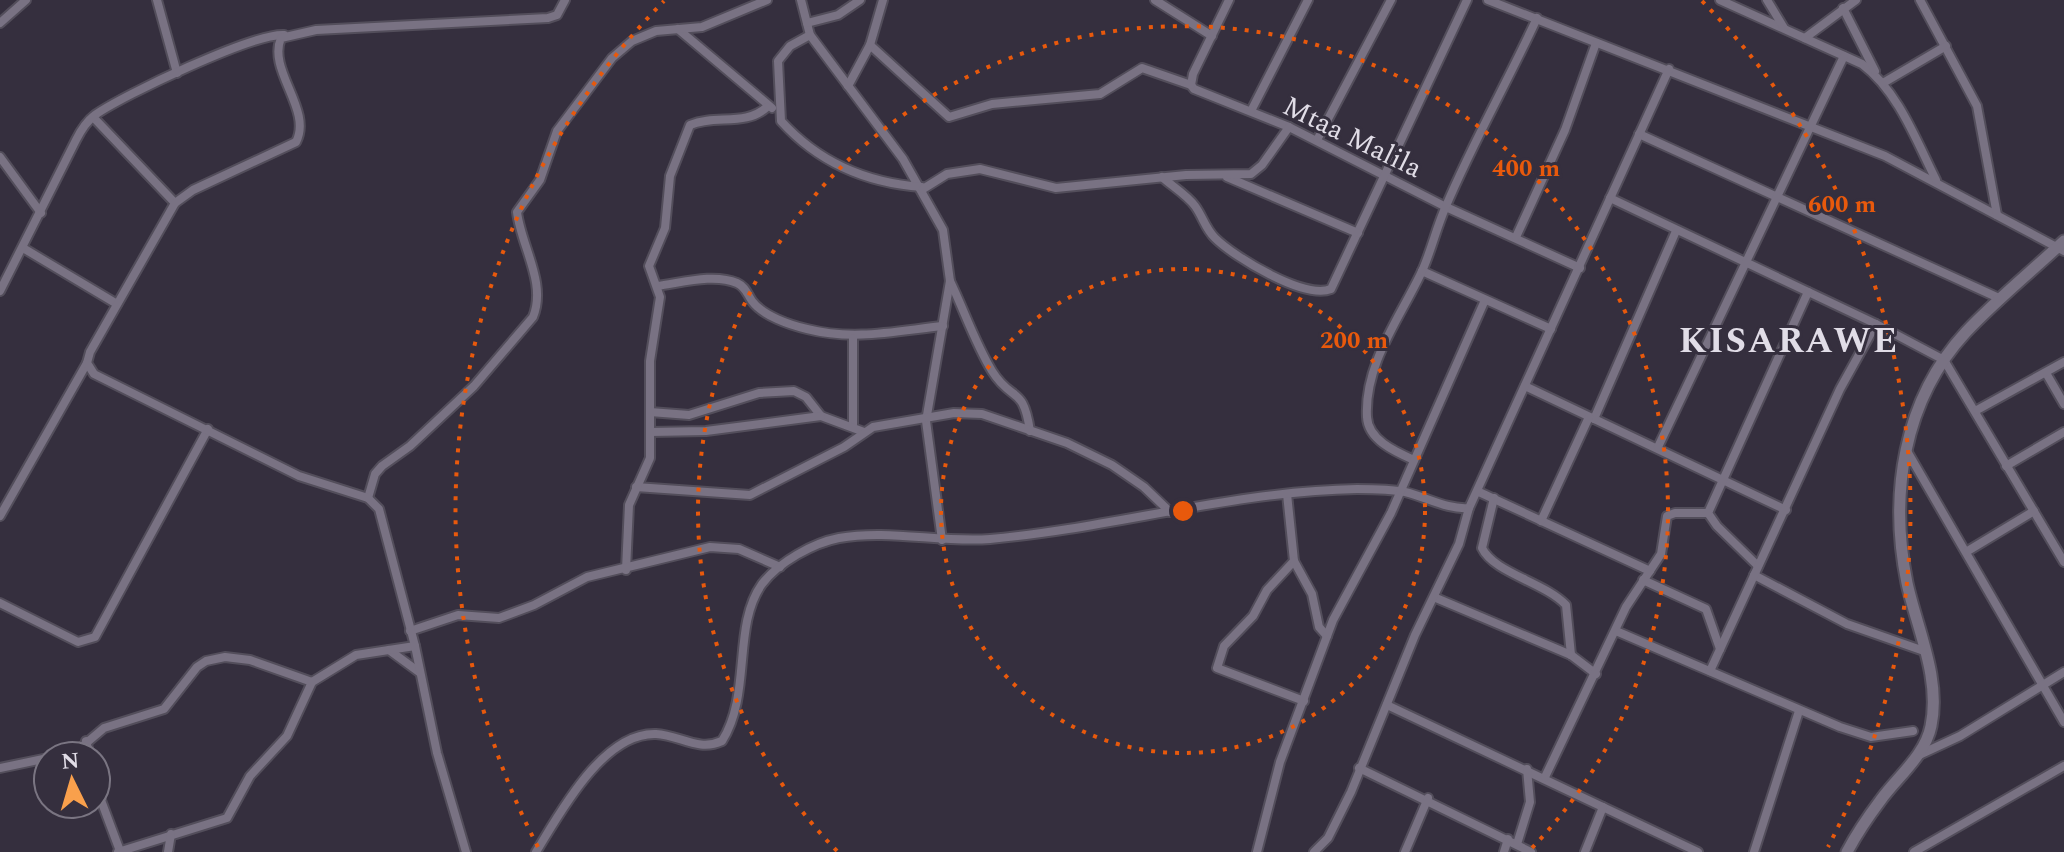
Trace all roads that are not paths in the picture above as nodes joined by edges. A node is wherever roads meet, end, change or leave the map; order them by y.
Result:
1 (26, 0) edge
2 (157, 0) edge
3 (565, 0) edge
4 (767, 0) edge
5 (801, 0) edge
6 (860, 0) edge
7 (883, 0) edge
8 (1155, 0) edge
9 (1229, 0) edge
10 (1308, 0) edge
11 (1391, 0) edge
12 (1467, 0) edge
13 (1488, 0) edge
14 (1720, 0) edge
15 (1767, 0) edge
16 (1920, 0) edge
17 (1850, 3) edge
18 (1537, 18) junction
19 (0, 23) edge
20 (807, 23) junction
21 (1784, 28) junction
22 (678, 29) junction
23 (285, 35) junction
24 (810, 35) junction
25 (1212, 36) junction
26 (1805, 38) junction
27 (1596, 43) junction
28 (870, 45) junction
29 (1946, 46) junction
30 (1844, 56) junction
31 (1669, 69) junction
32 (177, 73) junction
33 (1880, 80) junction
34 (1191, 85) junction
35 (848, 86) junction
36 (767, 107) junction
37 (778, 109) junction
38 (1251, 111) junction
39 (93, 117) junction
40 (1812, 126) junction
41 (1289, 127) junction
42 (1639, 134) junction
43 (1317, 140) junction
44 (0, 157) edge
45 (1383, 174) junction
46 (1223, 175) junction
47 (1162, 177) junction
48 (1936, 181) junction
49 (922, 188) junction
50 (1780, 196) junction
51 (1610, 198) junction
52 (175, 203) junction
53 (1446, 207) junction
54 (41, 213) junction
55 (1997, 215) junction
56 (1676, 231) junction
57 (1358, 233) junction
58 (1516, 237) junction
59 (2062, 246) edge
60 (23, 248) junction
61 (1747, 265) junction
62 (1580, 268) junction
63 (1422, 271) junction
64 (950, 281) junction
65 (657, 286) junction
66 (0, 291) edge
67 (1808, 292) junction
68 (2002, 299) junction
69 (1485, 300) junction
70 (117, 304) junction
71 (1876, 324) junction
72 (943, 326) junction
73 (1551, 329) junction
74 (853, 338) junction
75 (1944, 360) junction
76 (2064, 362) edge
77 (87, 363) junction
78 (2046, 373) junction
79 (1525, 386) junction
80 (2064, 404) edge
81 (1977, 410) junction
82 (650, 412) junction
83 (821, 416) junction
84 (1592, 418) junction
85 (926, 421) junction
86 (853, 426) junction
87 (208, 429) junction
88 (1030, 431) junction
89 (650, 432) junction
90 (864, 432) junction
91 (2064, 432) edge
92 (1658, 447) junction
93 (1906, 450) junction
94 (1414, 460) junction
95 (2006, 466) junction
96 (1722, 480) junction
97 (636, 487) junction
98 (1400, 491) junction
99 (1479, 492) junction
100 (1287, 494) junction
101 (368, 498) junction
102 (1494, 498) junction
103 (1469, 508) junction
104 (1786, 510) junction
105 (2034, 511) junction
106 (1170, 512) junction
107 (1708, 513) junction
108 (0, 516) edge
109 (1541, 521) junction
110 (942, 540) junction
111 (1966, 552) junction
112 (2063, 558) edge
113 (1294, 561) junction
114 (1758, 566) junction
115 (780, 567) junction
116 (626, 570) junction
117 (1650, 571) junction
118 (1754, 575) junction
119 (1643, 580) junction
120 (1436, 598) junction
121 (0, 603) edge
122 (410, 631) junction
123 (1616, 631) junction
124 (1327, 636) junction
125 (415, 646) junction
126 (1720, 649) junction
127 (389, 650) junction
128 (1924, 651) junction
129 (1571, 655) junction
130 (1710, 671) junction
131 (419, 672) junction
132 (2064, 672) edge
133 (1596, 674) junction
134 (312, 682) junction
135 (2043, 685) junction
136 (1304, 701) junction
137 (1387, 705) junction
138 (1799, 711) junction
139 (2064, 722) edge
140 (1913, 731) dead end
141 (87, 740) edge
142 (1917, 756) junction
143 (32, 761) edge
144 (2064, 766) edge
145 (0, 768) edge
146 (1359, 768) junction
147 (1527, 769) junction
148 (1545, 777) junction
149 (1428, 798) junction
150 (1603, 807) junction
151 (108, 820) edge
152 (171, 834) junction
153 (1508, 839) junction
154 (1517, 844) junction
155 (1688, 849) edge
156 (119, 852) edge
157 (168, 852) edge
158 (466, 852) edge
159 (536, 852) edge
160 (1257, 852) edge
161 (1314, 852) edge
162 (1405, 852) edge
163 (1504, 852) edge
164 (1531, 852) edge
165 (1585, 852) edge
166 (1698, 852) edge
167 (1754, 852) edge
168 (1847, 852) edge
169 (1914, 852) edge

1 - 19 street
2 - 32 street
3 - 23 street
4 - 22 street
5 - 20 street
6 - 20 street
7 - 28 street
8 - 25 street
9 - 25 street
10 - 38 street
11 - 43 street
12 - 45 street
13 - 18 street
14 - 21 street
15 - 21 street
16 - 29 street
17 - 26 street
17 - 33 street
18 - 27 street
18 - 53 street
20 - 24 street
21 - 26 street
22 - 36 street
22 - 101 street
23 - 32 street
23 - 52 street
24 - 35 street
24 - 37 street
25 - 34 street
26 - 30 street
27 - 31 street
27 - 58 street
28 - 34 street, Mtaa Malila
28 - 35 street
29 - 33 street
29 - 55 street
30 - 33 street
30 - 40 street
31 - 40 street
31 - 42 street
32 - 39 street
33 - 48 street
34 - 38 street, Mtaa Malila
35 - 49 street
36 - 37 street
36 - 65 street
37 - 49 street
38 - 41 street, Mtaa Malila
39 - 52 street
39 - 54 street
40 - 48 street
40 - 50 street
41 - 43 street, Mtaa Malila
41 - 46 street
42 - 50 street
42 - 51 street
43 - 45 street, Mtaa Malila
44 - 54 street
45 - 53 street, Mtaa Malila
45 - 57 street
46 - 47 street
46 - 57 street
47 - 49 street
47 - 57 street
48 - 55 street
49 - 64 street
50 - 61 street
50 - 68 street
51 - 56 street
51 - 62 street
52 - 70 street
53 - 58 street, Mtaa Malila
53 - 63 street
54 - 60 street
55 - 59 street
56 - 61 street
56 - 84 street
58 - 62 street, Mtaa Malila
59 - 68 main road
60 - 66 street
60 - 70 street
61 - 67 street
61 - 92 street
62 - 73 street
63 - 69 street
63 - 94 street
64 - 72 street
64 - 88 street
65 - 74 street
65 - 82 street
67 - 71 street
67 - 96 street
68 - 75 main road
69 - 73 street
69 - 94 street
70 - 77 street
71 - 75 street
71 - 104 street
72 - 74 street
72 - 85 street
73 - 79 street
74 - 86 street
75 - 81 street
75 - 93 main road
76 - 78 street
77 - 87 street
77 - 108 street
78 - 80 street
78 - 81 street
79 - 84 street
79 - 99 street
81 - 95 street
82 - 83 street
82 - 89 street
83 - 86 street
83 - 89 street
84 - 92 street
84 - 109 street
85 - 88 street
85 - 90 street
85 - 110 street
86 - 90 street
87 - 101 street
87 - 121 street
88 - 106 street
89 - 97 street
90 - 97 street
91 - 95 street
92 - 96 street
93 - 111 street
93 - 128 main road
94 - 98 street
95 - 105 street
96 - 104 street
96 - 107 street
97 - 116 street
98 - 100 street
98 - 103 street
98 - 124 street
99 - 102 street
99 - 103 street
100 - 106 street
100 - 113 street
101 - 122 street
102 - 109 street
102 - 129 street
103 - 120 street
104 - 114 street
105 - 111 street
105 - 112 street
106 - 110 street
107 - 114 street
107 - 117 street
109 - 117 street
110 - 115 street
111 - 135 street
113 - 124 street
113 - 136 street
114 - 118 street
115 - 116 street
115 - 159 street
116 - 122 street
117 - 119 street
118 - 126 street
118 - 128 street
119 - 123 street
119 - 126 street
120 - 129 street
120 - 137 street
122 - 125 street
123 - 130 street
123 - 133 street
124 - 136 street
125 - 127 street
125 - 131 street
126 - 130 street
127 - 131 street
127 - 134 street
128 - 142 main road
129 - 133 street
130 - 138 street
131 - 158 street
132 - 135 street
133 - 148 street
134 - 141 street
134 - 152 street
135 - 139 street
135 - 142 street
136 - 160 street
137 - 146 street
137 - 147 street
138 - 140 street
138 - 167 street
142 - 168 main road
143 - 145 street
144 - 169 street
146 - 149 street
146 - 161 street
147 - 148 street
147 - 154 street
148 - 150 street
149 - 153 street
149 - 162 street
150 - 155 street
150 - 165 street
151 - 156 street
152 - 156 street
152 - 157 street
153 - 154 street
153 - 163 street
154 - 164 street
155 - 166 street

